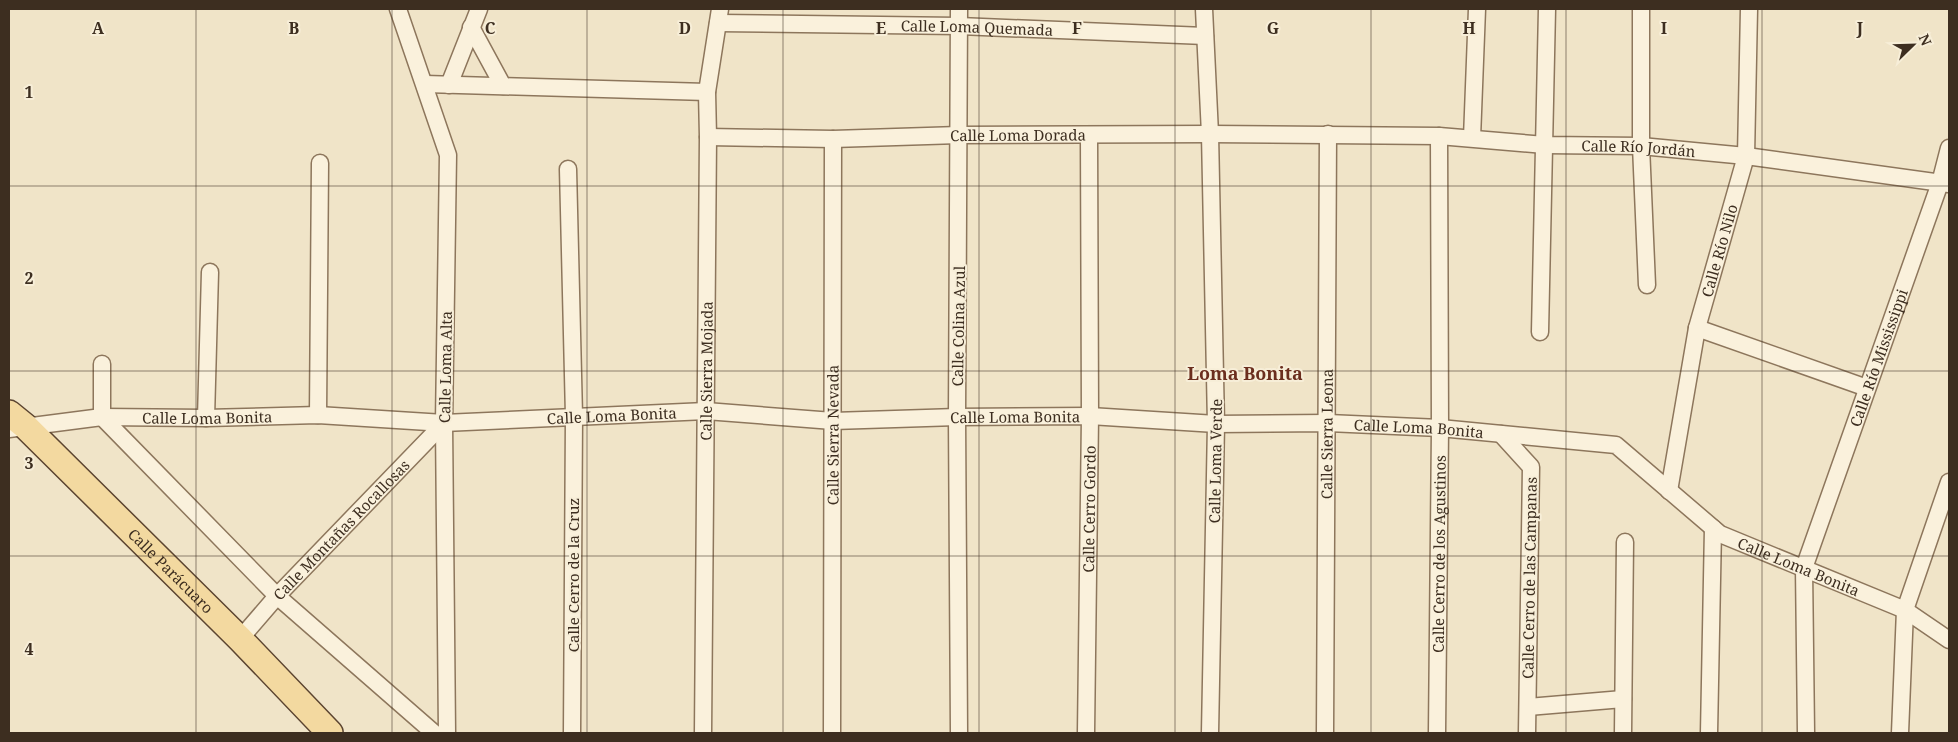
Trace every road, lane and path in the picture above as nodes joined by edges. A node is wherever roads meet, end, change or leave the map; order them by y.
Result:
1 (398, 9) edge
2 (479, 9) edge
3 (959, 9) edge
4 (1204, 9) edge
5 (1478, 9) edge
6 (1547, 9) edge
7 (1641, 9) edge
8 (1749, 9) edge
9 (719, 16) edge
10 (959, 26) junction
11 (471, 27) junction
12 (1205, 36) junction
13 (425, 84) junction
14 (449, 84) junction
15 (503, 86) junction
16 (707, 92) junction
17 (1210, 134) junction
18 (1328, 134) junction
19 (959, 135) junction
20 (708, 136) junction
21 (1090, 136) junction
22 (1438, 136) junction
23 (1472, 138) junction
24 (833, 139) junction
25 (1545, 144) junction
26 (1641, 146) junction
27 (1949, 148) edge
28 (1746, 156) junction
29 (320, 163) dead end
30 (568, 169) dead end
31 (1945, 183) edge
32 (210, 272) dead end
33 (1647, 286) dead end
34 (1696, 328) junction
35 (1540, 332) dead end
36 (102, 364) dead end
37 (1868, 388) junction
38 (706, 411) junction
39 (318, 415) junction
40 (574, 416) junction
41 (1090, 416) junction
42 (102, 417) junction
43 (957, 417) junction
44 (206, 418) junction
45 (833, 422) junction
46 (14, 423) edge
47 (444, 423) junction
48 (1328, 423) junction
49 (1216, 424) junction
50 (1440, 428) junction
51 (1500, 434) junction
52 (1949, 482) edge
53 (1669, 491) junction
54 (1713, 528) junction
55 (1625, 542) dead end
56 (1804, 568) junction
57 (277, 596) junction
58 (1905, 610) junction
59 (240, 639) junction
60 (1949, 640) edge
61 (1623, 699) junction
62 (1528, 708) junction
63 (330, 733) edge
64 (434, 733) edge
65 (447, 733) edge
66 (572, 733) edge
67 (704, 733) edge
68 (832, 733) edge
69 (959, 733) edge
70 (1086, 733) edge
71 (1210, 733) edge
72 (1326, 733) edge
73 (1437, 733) edge
74 (1527, 733) edge
75 (1623, 733) edge
76 (1708, 733) edge
77 (1806, 733) edge
78 (1900, 733) edge

1 - 13 street, Calle Loma Alta
2 - 11 street
3 - 10 street, Calle Colina Azul
4 - 12 street, Calle Loma Verde
5 - 23 street
6 - 25 street
7 - 26 street
8 - 28 street, Calle Río Nilo
9 - 10 street, Calle Loma Quemada
9 - 16 street, Calle Sierra Mojada
10 - 12 street, Calle Loma Quemada
10 - 19 street, Calle Colina Azul
11 - 14 street
11 - 15 street
12 - 17 street, Calle Loma Verde
13 - 14 street
13 - 47 street, Calle Loma Alta
14 - 15 street
15 - 16 street
16 - 20 street, Calle Sierra Mojada
17 - 18 street, Calle Loma Dorada
17 - 21 street, Calle Loma Dorada
17 - 49 street, Calle Loma Verde
18 - 22 street, Calle Río Jordán
18 - 48 street, Calle Sierra Leona
19 - 21 street, Calle Loma Dorada
19 - 24 street, Calle Loma Dorada
19 - 43 street, Calle Colina Azul
20 - 24 street, Calle Loma Dorada
20 - 38 street, Calle Sierra Mojada
21 - 41 street, Calle Cerro Gordo
22 - 23 street, Calle Río Jordán
22 - 50 street, Calle Cerro de los Agustinos
23 - 25 street, Calle Río Jordán
24 - 45 street, Calle Sierra Nevada
25 - 26 street, Calle Río Jordán
25 - 35 street
26 - 28 street, Calle Río Jordán
26 - 33 street
27 - 31 street, Calle Río Mississippi
28 - 31 street, Calle Río Jordán
28 - 34 street, Calle Río Nilo
29 - 39 street
30 - 40 street, Calle Cerro de la Cruz
31 - 37 street, Calle Río Mississippi
32 - 44 street
34 - 37 street
34 - 53 street, Calle Río Nilo
36 - 42 street
37 - 56 street, Calle Río Mississippi
38 - 40 street, Calle Loma Bonita
38 - 45 street, Calle Loma Bonita
38 - 67 street, Calle Sierra Mojada
39 - 44 street, Calle Loma Bonita
39 - 47 street, Calle Loma Bonita
40 - 47 street, Calle Loma Bonita
40 - 66 street, Calle Cerro de la Cruz
41 - 43 street, Calle Loma Bonita
41 - 49 street, Calle Loma Bonita
41 - 70 street, Calle Cerro Gordo
42 - 44 street, Calle Loma Bonita
42 - 46 street, Calle Loma Bonita
42 - 57 street
43 - 45 street, Calle Loma Bonita
43 - 69 street, Calle Colina Azul
45 - 68 street, Calle Sierra Nevada
46 - 59 main road, Calle Parácuaro
47 - 57 street, Calle Montañas Rocallosas
47 - 65 street, Calle Loma Alta
48 - 49 street, Calle Loma Bonita
48 - 50 street, Calle Loma Bonita
48 - 72 street, Calle Sierra Leona
49 - 71 street, Calle Loma Verde
50 - 51 street, Calle Loma Bonita
50 - 73 street, Calle Cerro de los Agustinos
51 - 53 street, Calle Loma Bonita
51 - 62 street, Calle Cerro de las Campanas
52 - 58 street
53 - 54 street, Calle Loma Bonita
54 - 56 street, Calle Loma Bonita
54 - 76 street
55 - 61 street
56 - 58 street, Calle Loma Bonita
56 - 77 street
57 - 59 street, Calle Montañas Rocallosas
57 - 64 street
58 - 60 street, Calle Loma Bonita
58 - 78 street
59 - 63 main road, Calle Parácuaro
61 - 62 street
61 - 75 street
62 - 74 street, Calle Cerro de las Campanas

